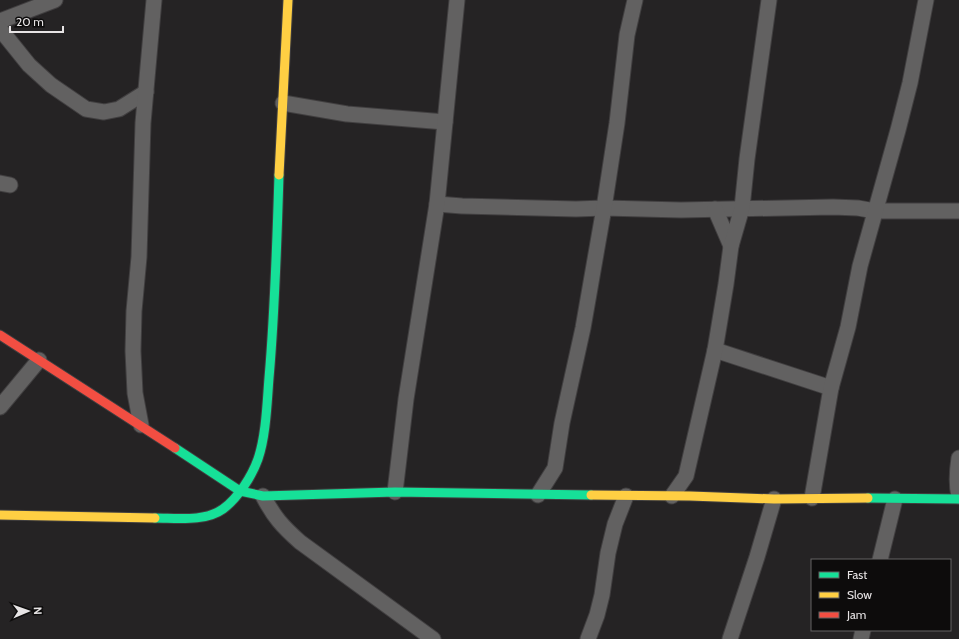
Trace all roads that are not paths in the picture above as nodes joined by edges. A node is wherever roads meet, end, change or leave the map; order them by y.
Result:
1 (55, 0) edge
2 (154, 0) edge
3 (288, 0) edge
4 (457, 0) edge
5 (635, 0) edge
6 (769, 0) edge
7 (926, 0) edge
8 (0, 21) edge
9 (0, 28) edge
10 (146, 92) junction
11 (283, 103) junction
12 (445, 122) junction
13 (437, 204) junction
14 (604, 208) junction
15 (742, 208) junction
16 (714, 209) junction
17 (959, 210) edge
18 (874, 211) junction
19 (731, 246) junction
20 (0, 335) edge
21 (715, 350) junction
22 (39, 360) junction
23 (831, 388) junction
24 (0, 407) edge
25 (141, 425) junction
26 (959, 458) edge
27 (555, 468) junction
28 (686, 476) junction
29 (240, 491) junction
30 (395, 492) junction
31 (538, 495) junction
32 (566, 495) junction
33 (263, 496) junction
34 (626, 496) junction
35 (672, 496) junction
36 (690, 496) junction
37 (959, 496) edge
38 (812, 498) junction
39 (895, 498) junction
40 (774, 499) junction
41 (959, 500) edge
42 (0, 516) edge
43 (880, 559) edge
44 (429, 638) edge
45 (588, 639) edge
46 (730, 639) edge

1 - 8 street
2 - 10 street
3 - 11 street
4 - 12 street
5 - 14 street
6 - 15 street
7 - 18 street
9 - 10 street
10 - 25 street
11 - 12 street
11 - 29 street
12 - 13 street
13 - 14 street
13 - 30 street
14 - 16 street
14 - 27 street
15 - 16 street
15 - 18 street
15 - 19 street
16 - 19 street
17 - 18 street
18 - 23 street
19 - 21 street
20 - 22 street
21 - 23 street
21 - 28 street
22 - 24 street
22 - 25 street
23 - 38 street
25 - 29 street
26 - 37 street
27 - 31 street
27 - 32 street
28 - 35 street
28 - 36 street
29 - 33 street
29 - 42 street
30 - 31 street
30 - 33 street
31 - 32 street
32 - 34 street
33 - 44 street
34 - 35 street
34 - 45 street
35 - 36 street
36 - 40 street
38 - 39 street
38 - 40 street
39 - 41 street
39 - 43 street
40 - 46 street

